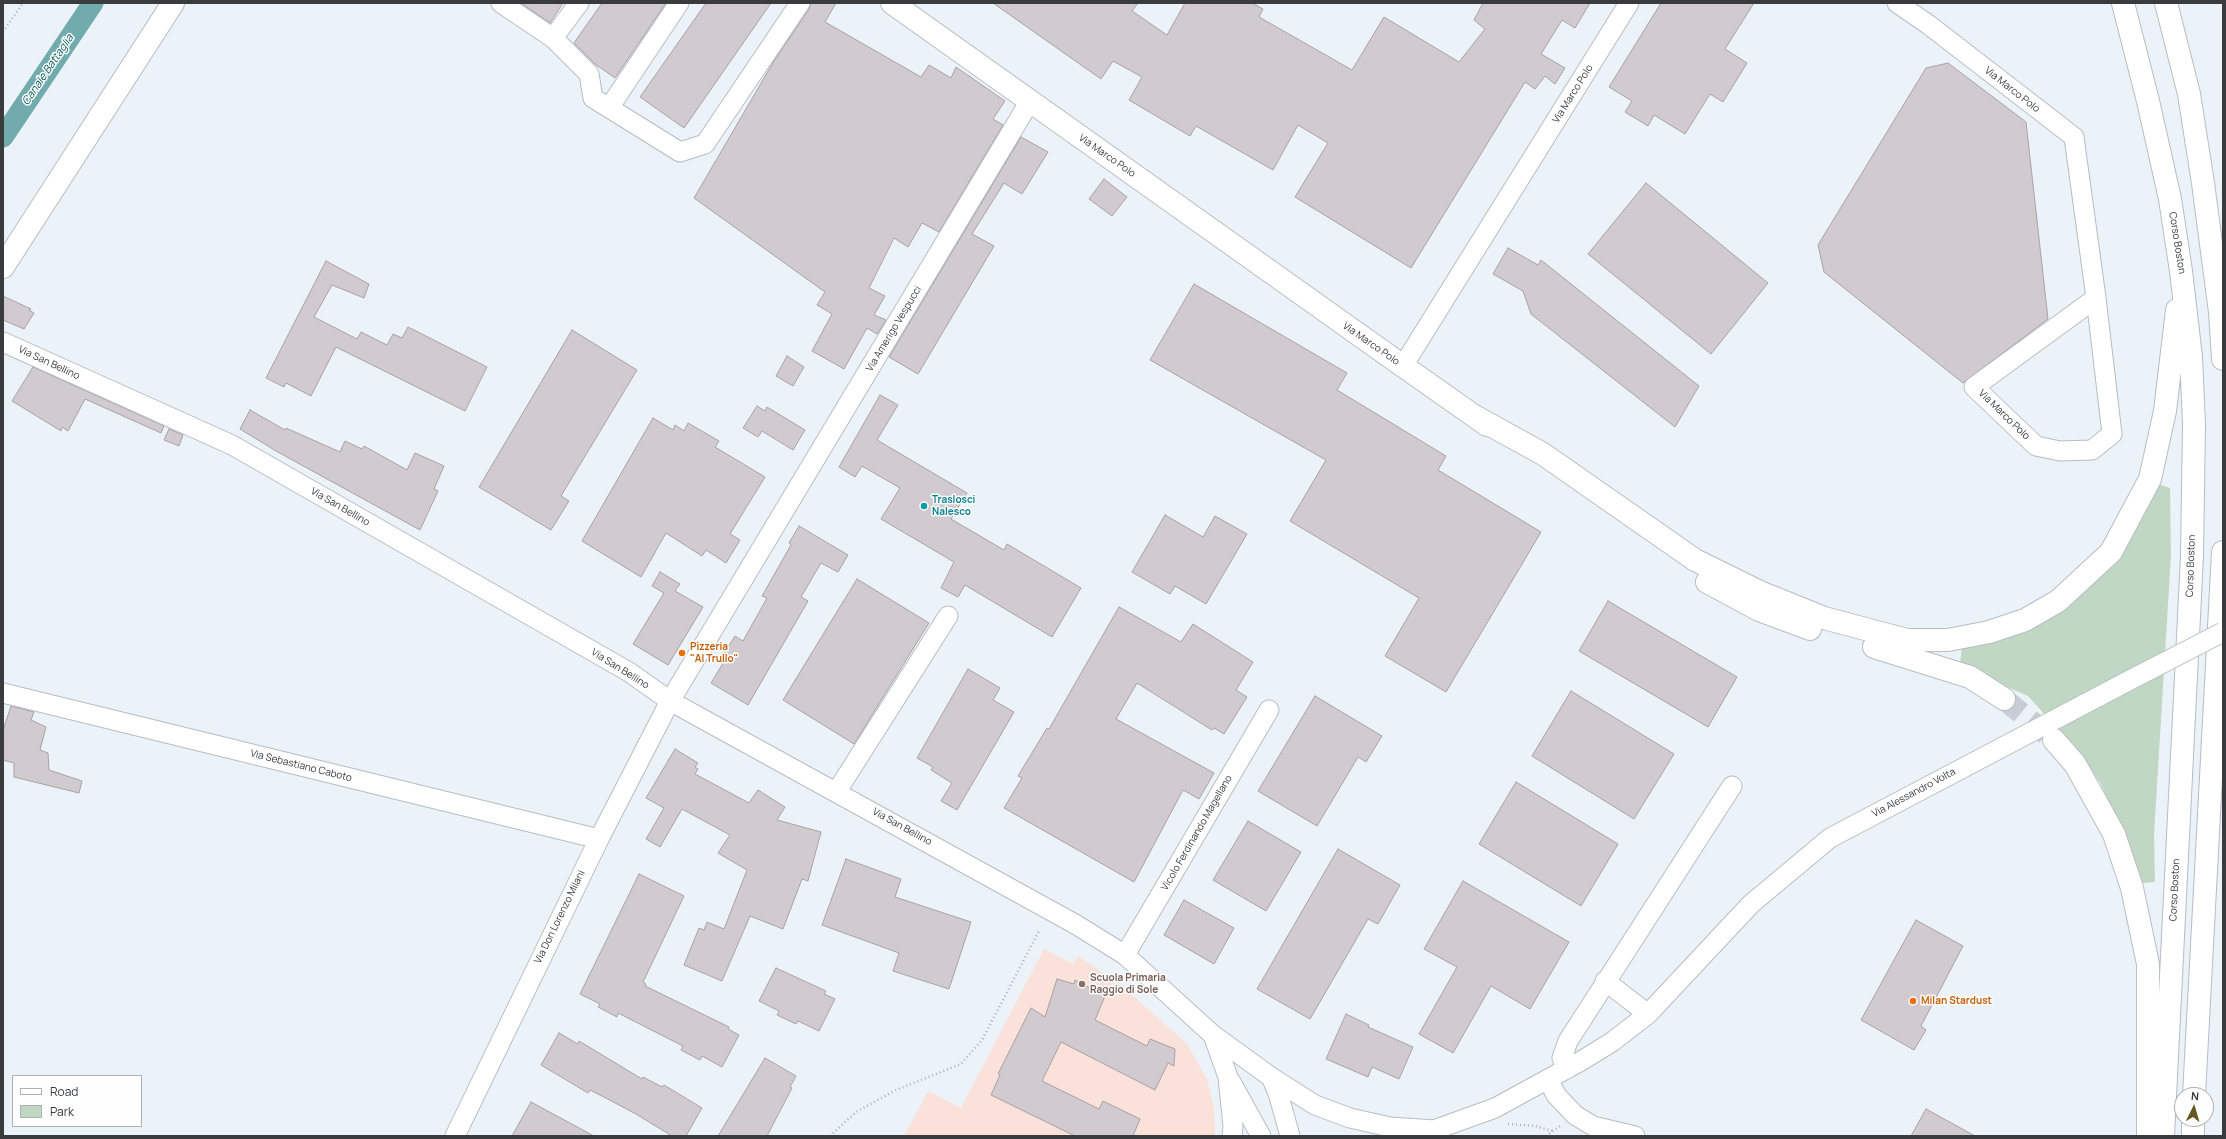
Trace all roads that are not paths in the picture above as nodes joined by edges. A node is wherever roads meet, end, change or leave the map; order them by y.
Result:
1 (173, 3) edge
2 (501, 3) edge
3 (579, 3) edge
4 (679, 3) edge
5 (800, 3) edge
6 (892, 3) edge
7 (1629, 3) edge
8 (1897, 3) edge
9 (2124, 3) edge
10 (2166, 3) edge
11 (553, 38) junction
12 (1030, 101) junction
13 (609, 108) junction
14 (3, 268) edge
15 (2181, 270) junction
16 (2096, 298) junction
17 (3, 342) edge
18 (2223, 359) edge
19 (1403, 366) junction
20 (1476, 417) junction
21 (2223, 552) edge
22 (948, 616) dead end
23 (2223, 632) edge
24 (3, 693) edge
25 (2004, 699) tunnel mouth
26 (670, 701) junction
27 (1269, 710) dead end
28 (2054, 740) tunnel mouth
29 (1732, 786) dead end
30 (837, 791) junction
31 (599, 838) junction
32 (1125, 955) junction
33 (1605, 981) junction
34 (1648, 1014) junction
35 (1213, 1035) junction
36 (1567, 1069) junction
37 (1228, 1077) junction
38 (1270, 1077) junction
39 (1548, 1079) junction
40 (2194, 1087) edge
41 (1435, 1130) junction
42 (455, 1136) edge
43 (1232, 1136) edge
44 (1261, 1136) edge
45 (1290, 1136) edge
46 (1415, 1136) edge
47 (1635, 1136) edge
48 (2148, 1136) edge
49 (2163, 1136) edge

1 - 14 main road
2 - 11 street
3 - 11 street
4 - 13 street
5 - 13 street
6 - 12 main road
7 - 19 street, Via Marco Polo
8 - 16 street, Via Marco Polo
9 - 15 main road, Corso Boston
10 - 18 main road
11 - 13 street
12 - 19 main road, Via Marco Polo
12 - 26 street, Via Amerigo Vespucci
15 - 20 main road
15 - 49 main road, Corso Boston
16 - 16 street, Via Marco Polo
17 - 26 street, Via San Bellino
19 - 20 main road
20 - 25 main road
21 - 40 main road
22 - 30 street
23 - 34 street, Via Alessandro Volta, bridge
24 - 31 street, Via Sebastiano Caboto
26 - 30 street, Via San Bellino
26 - 31 street, Via Don Lorenzo Milani
27 - 32 street, Vicolo Ferdinando Magellano
28 - 48 main road
29 - 33 street
30 - 32 street, Via San Bellino
31 - 42 street, Via Don Lorenzo Milani
32 - 35 street, Via San Bellino
33 - 34 street
33 - 36 street
34 - 36 street, Via Alessandro Volta
35 - 37 street, Via San Bellino
35 - 38 street, Via San Bellino
36 - 39 street, Via Alessandro Volta
37 - 43 street, Via San Bellino
37 - 44 street, Via San Bellino
38 - 41 street, Via San Bellino
38 - 45 street, Via San Bellino
39 - 41 street, Via Alessandro Volta
39 - 47 street
41 - 46 street

